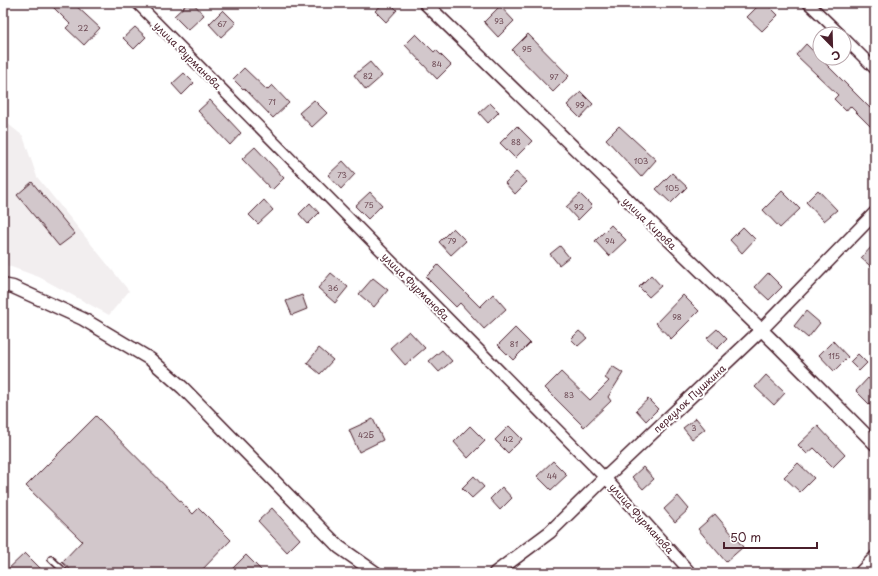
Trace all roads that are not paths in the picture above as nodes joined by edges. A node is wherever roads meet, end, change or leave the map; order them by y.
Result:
1 (425, 3) edge
2 (808, 3) edge
3 (138, 4) edge
4 (832, 26) edge
5 (852, 46) edge
6 (875, 69) edge
7 (875, 213) edge
8 (3, 285) edge
9 (760, 330) junction
10 (875, 444) edge
11 (604, 478) junction
12 (875, 556) edge
13 (51, 559) dead end
14 (369, 571) edge
15 (66, 573) edge
16 (495, 573) edge
17 (691, 573) edge
18 (859, 573) edge

1 - 9 street, улица Кирова
2 - 4 street
3 - 11 street, улица Фурманова
5 - 6 street
7 - 9 street, переулок Пушкина
8 - 14 street
9 - 10 street, улица Кирова
9 - 11 street, переулок Пушкина
11 - 16 street, переулок Пушкина
11 - 17 street, улица Фурманова
12 - 18 street
13 - 15 lane

